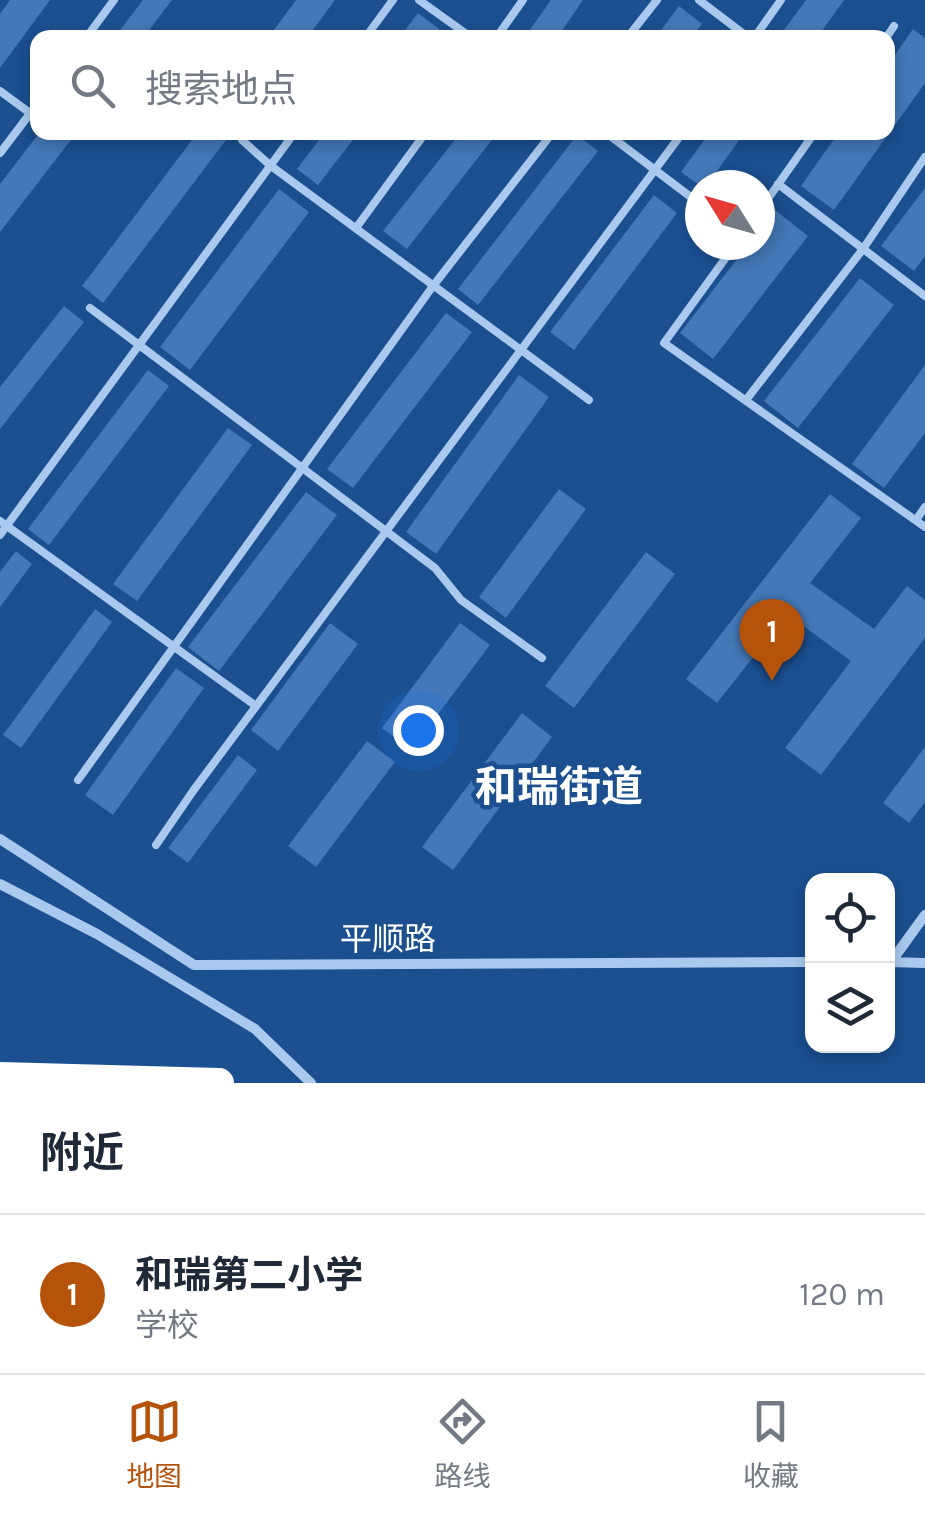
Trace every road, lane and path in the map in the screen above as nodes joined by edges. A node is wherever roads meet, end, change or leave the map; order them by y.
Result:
1 (114, 0) edge
2 (393, 0) edge
3 (419, 0) edge
4 (523, 0) edge
5 (657, 0) edge
6 (699, 0) edge
7 (781, 0) edge
8 (894, 26) dead end
9 (92, 30) edge
10 (371, 30) edge
11 (461, 30) edge
12 (502, 30) edge
13 (634, 30) edge
14 (740, 30) edge
15 (757, 30) edge
16 (891, 30) edge
17 (0, 91) edge
18 (30, 113) joint
19 (242, 140) dead end
20 (290, 140) edge
21 (420, 140) edge
22 (547, 140) edge
23 (616, 140) edge
24 (677, 140) edge
25 (809, 140) edge
26 (0, 154) edge
27 (925, 157) edge
28 (271, 166) junction
29 (656, 170) junction
30 (778, 184) junction
31 (775, 188) edge
32 (685, 192) edge
33 (356, 228) junction
34 (863, 249) junction
35 (725, 260) edge
36 (433, 286) junction
37 (925, 296) edge
38 (90, 308) dead end
39 (139, 346) junction
40 (522, 350) junction
41 (589, 400) dead end
42 (746, 400) junction
43 (303, 469) junction
44 (925, 508) edge
45 (916, 520) junction
46 (4, 523) edge
47 (925, 527) edge
48 (386, 531) junction
49 (0, 535) edge
50 (175, 647) junction
51 (542, 658) dead end
52 (256, 706) junction
53 (78, 780) dead end
54 (0, 839) edge
55 (156, 844) dead end
56 (0, 884) edge
57 (925, 915) edge
58 (895, 954) edge
59 (805, 962) edge
60 (895, 962) edge
61 (925, 963) edge
62 (0, 1078) edge
63 (218, 1083) edge
64 (312, 1083) edge

1 - 9 lane
2 - 10 lane
3 - 11 lane
4 - 12 lane
5 - 13 lane
6 - 14 lane
7 - 15 lane
8 - 16 lane
17 - 18 lane
18 - 26 lane
19 - 28 lane
20 - 28 lane
21 - 33 lane
22 - 36 lane
23 - 29 lane
24 - 29 lane
25 - 30 lane
27 - 34 lane
28 - 33 lane
28 - 39 lane
29 - 32 lane
29 - 40 lane
30 - 31 lane
30 - 34 lane
33 - 36 lane
34 - 37 lane
34 - 42 lane
35 - 42 lane
36 - 40 lane
36 - 43 lane
38 - 39 lane
39 - 43 lane
39 - 46 lane
40 - 41 lane
40 - 48 lane
42 - 45 lane
43 - 48 lane
43 - 50 lane
44 - 45 lane
45 - 47 lane
46 - 49 lane
46 - 50 lane
48 - 51 lane
48 - 52 lane
50 - 52 lane
50 - 53 lane
52 - 55 lane
54 - 59 street, 平顺路
56 - 64 street
57 - 58 street
60 - 61 street
62 - 63 highway

